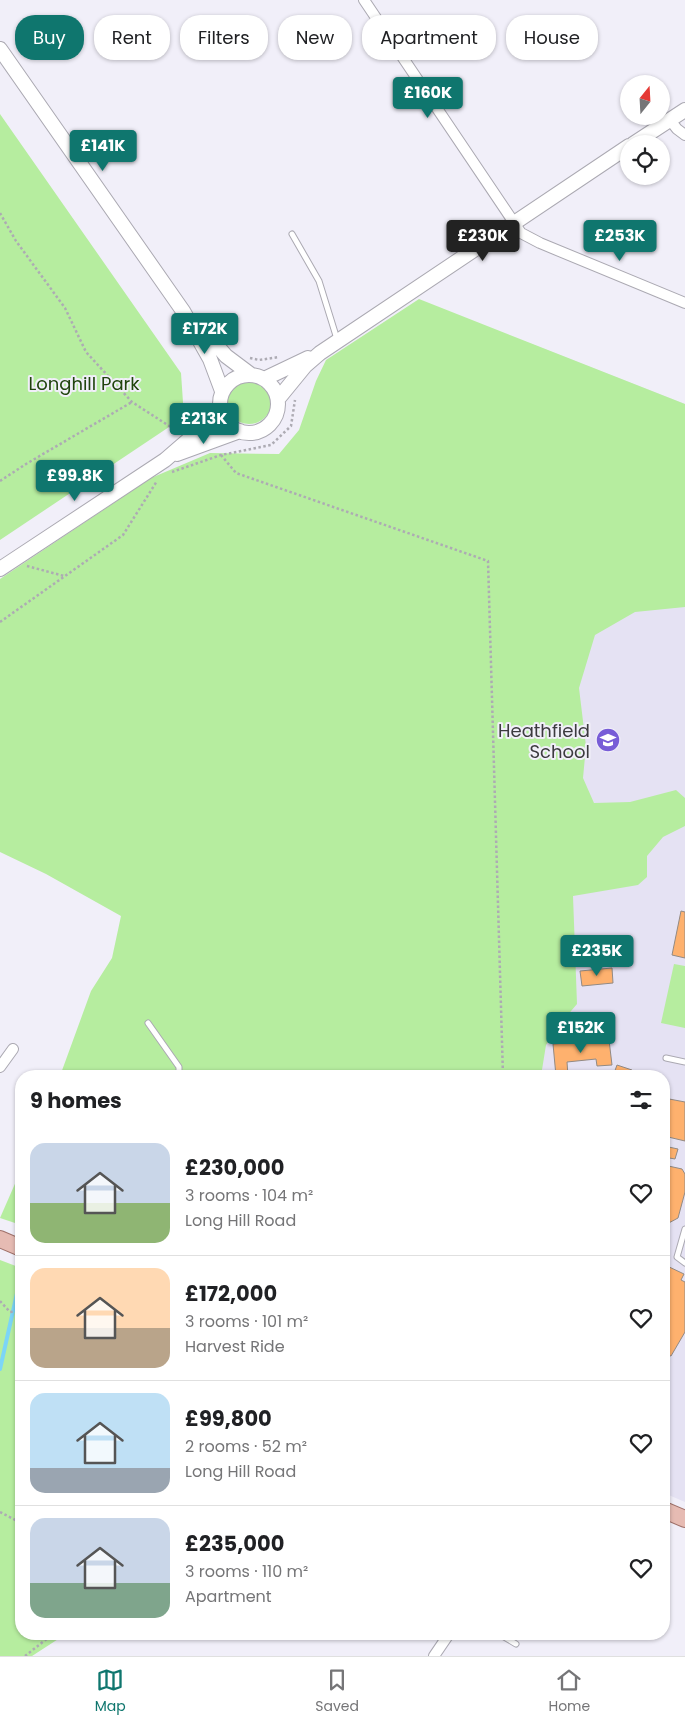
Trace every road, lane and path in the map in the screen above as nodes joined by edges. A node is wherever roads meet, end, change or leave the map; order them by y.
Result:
1 (364, 0) edge
2 (0, 49) edge
3 (685, 110) edge
4 (670, 120) joint
5 (662, 125) edge
6 (646, 135) edge
7 (685, 135) edge
8 (620, 152) edge
9 (0, 213) edge
10 (514, 224) junction
11 (292, 234) dead end
12 (685, 303) edge
13 (183, 310) junction
14 (338, 341) junction
15 (320, 353) junction
16 (285, 356) dead end
17 (248, 358) dead end
18 (250, 374) junction
19 (264, 379) junction
20 (222, 391) junction
21 (296, 398) dead end
22 (278, 399) junction
23 (132, 402) junction
24 (220, 406) junction
25 (240, 431) junction
26 (183, 435) dead end
27 (221, 454) junction
28 (167, 466) junction
29 (160, 476) dead end
30 (0, 481) edge
31 (5, 566) edge
32 (64, 576) junction
33 (0, 622) edge
34 (148, 1024) dead end
35 (13, 1049) dead end
36 (666, 1058) dead end
37 (685, 1062) edge
38 (0, 1067) edge
39 (179, 1070) edge
40 (503, 1070) edge
41 (685, 1230) edge
42 (0, 1239) edge
43 (15, 1245) edge
44 (685, 1263) edge
45 (0, 1301) edge
46 (15, 1312) edge
47 (0, 1512) edge
48 (670, 1513) edge
49 (685, 1519) edge
50 (15, 1520) edge
51 (44, 1640) edge
52 (445, 1640) edge
53 (509, 1640) edge
54 (516, 1644) dead end
55 (24, 1656) edge
56 (434, 1656) edge

1 - 10 street
2 - 13 street
3 - 4 street
4 - 7 street
5 - 6 street
8 - 10 street
9 - 23 path
10 - 12 street
10 - 14 street
11 - 14 lane
13 - 18 street
13 - 20 street
14 - 15 street
15 - 19 street
15 - 22 street
16 - 17 path
18 - 19 street
18 - 20 street
19 - 22 street
20 - 24 street
21 - 27 path
22 - 25 street
23 - 26 path
23 - 30 path
24 - 25 street
24 - 28 street
25 - 28 street
27 - 28 path
27 - 40 path
28 - 31 street
29 - 32 path
31 - 32 path
32 - 33 path
34 - 39 lane
35 - 38 street
36 - 37 lane
41 - 44 lane
42 - 43 main road
45 - 46 path
47 - 50 path
48 - 49 main road
51 - 55 path
52 - 56 street
53 - 54 lane

